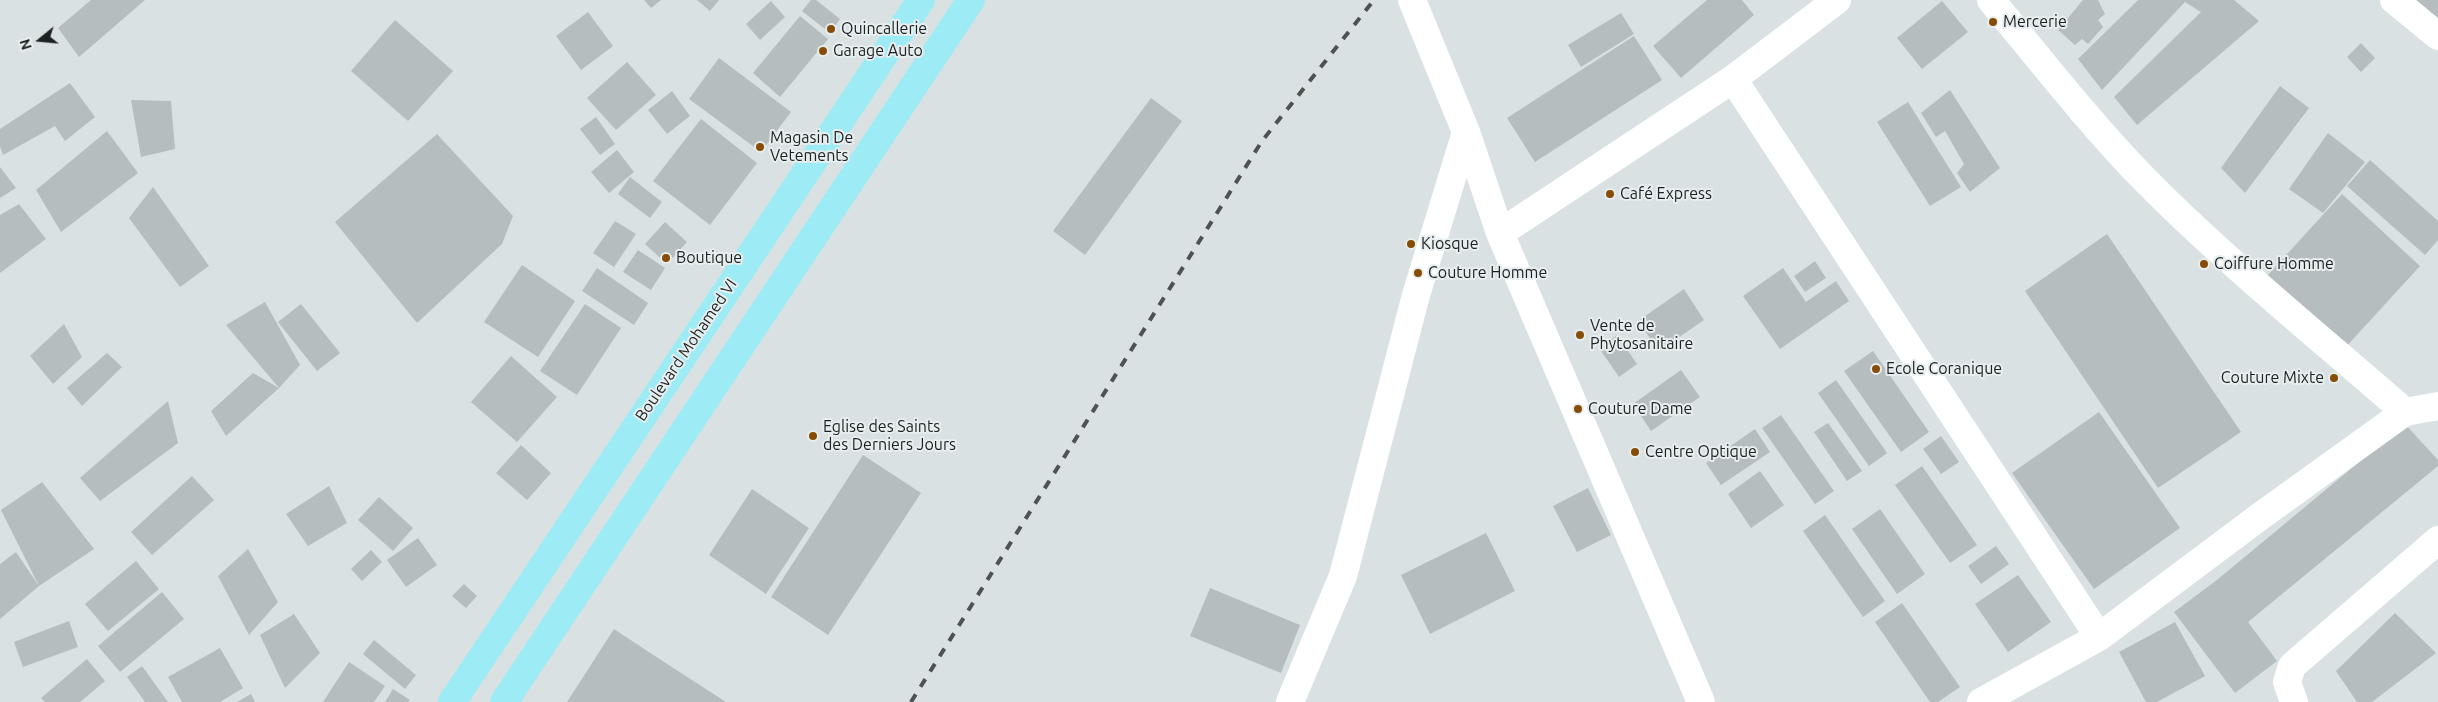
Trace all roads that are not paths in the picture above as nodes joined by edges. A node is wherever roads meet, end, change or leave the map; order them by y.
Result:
1 (921, 0) edge
2 (971, 0) edge
3 (1412, 0) edge
4 (1837, 0) edge
5 (1991, 0) edge
6 (2394, 0) edge
7 (2438, 36) edge
8 (1733, 79) junction
9 (1466, 132) junction
10 (1500, 233) junction
11 (2438, 406) edge
12 (2405, 412) junction
13 (2438, 540) edge
14 (2099, 636) junction
15 (1985, 701) edge
16 (452, 702) edge
17 (504, 702) edge
18 (1290, 702) edge
19 (1701, 702) edge
20 (2294, 702) edge

1 - 16 main road, Boulevard Mohamed VI
2 - 17 main road
3 - 9 street
4 - 8 street
5 - 12 street
6 - 7 street
8 - 10 street
8 - 14 street
9 - 10 street
9 - 18 street
10 - 19 street
11 - 12 street
12 - 14 street
13 - 20 street
14 - 15 street

